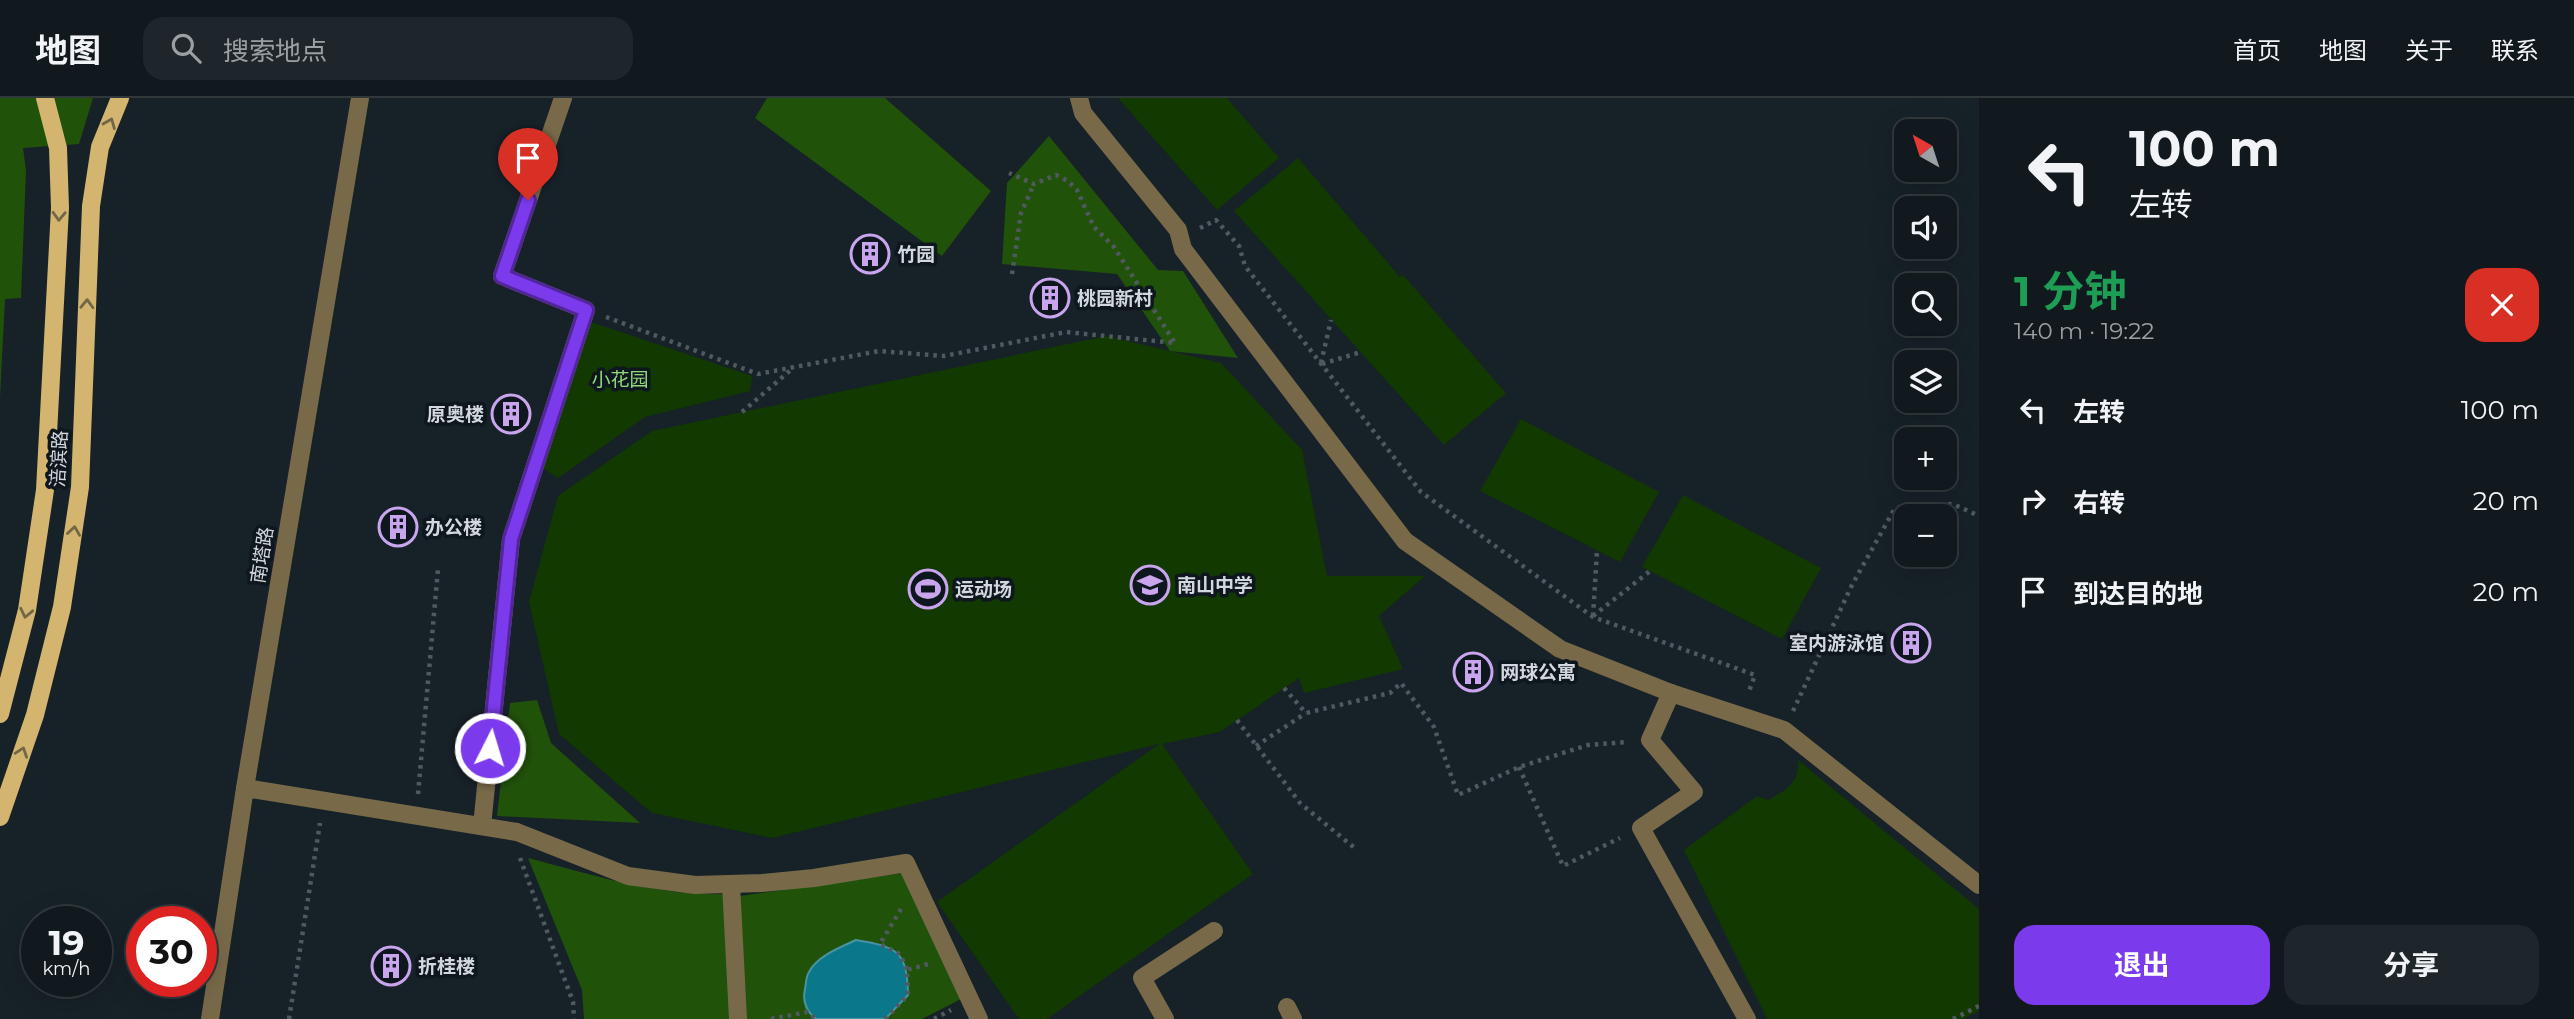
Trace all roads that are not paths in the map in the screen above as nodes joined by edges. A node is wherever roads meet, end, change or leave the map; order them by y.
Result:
1 (45, 98) edge
2 (120, 98) edge
3 (360, 98) edge
4 (563, 98) edge
5 (1079, 98) edge
6 (1671, 693) junction
7 (0, 715) edge
8 (245, 788) junction
9 (0, 817) edge
10 (482, 826) junction
11 (731, 884) junction
12 (1979, 885) edge
13 (1214, 931) dead end
14 (210, 1019) edge
15 (738, 1019) edge
16 (979, 1019) edge
17 (1165, 1019) edge
18 (1746, 1019) edge

1 -> 7 main road, 涪滨路
9 -> 2 main road, 涪滨路
3 - 8 street, 南塔路
4 - 10 street
5 - 6 street
6 - 12 street
6 - 18 street
8 - 10 street
8 - 14 street, 南塔路
10 - 11 street
11 - 15 street
11 - 16 street
13 - 17 street

